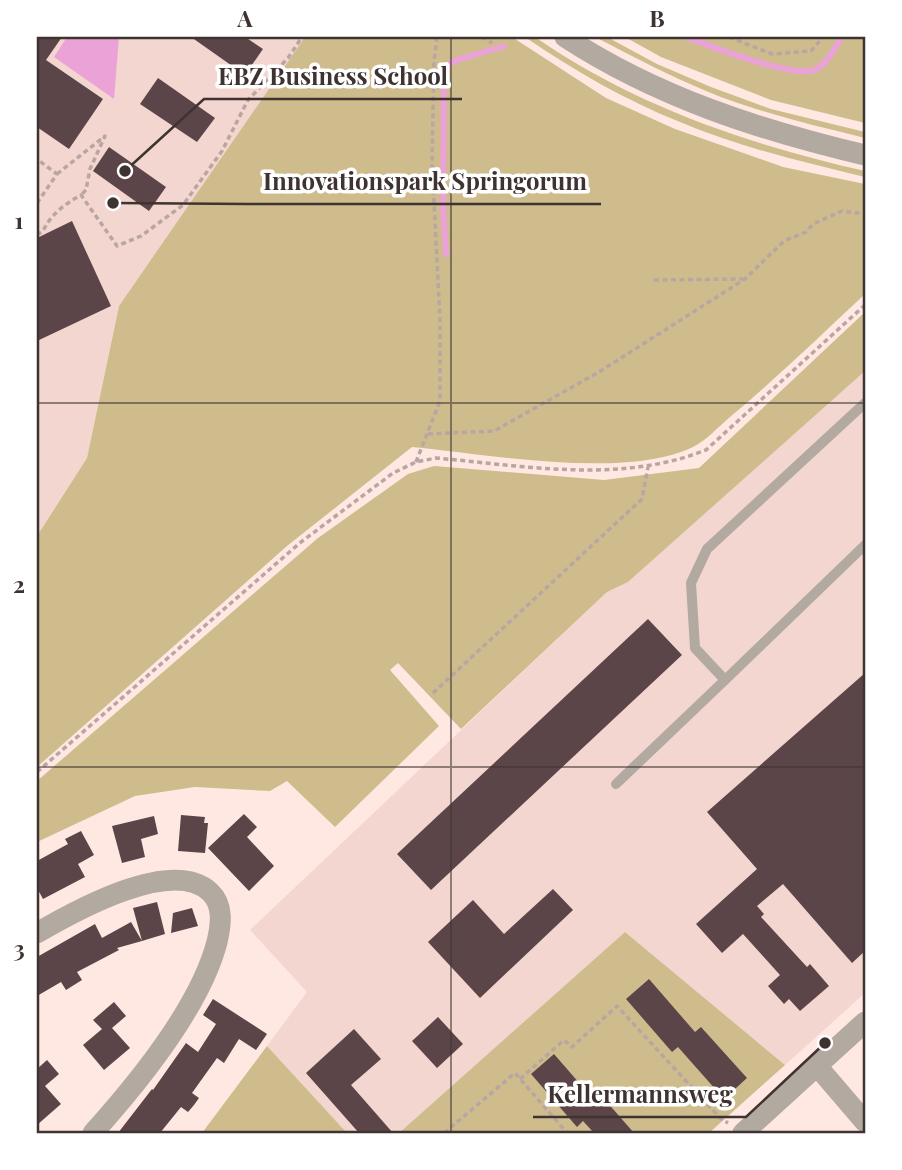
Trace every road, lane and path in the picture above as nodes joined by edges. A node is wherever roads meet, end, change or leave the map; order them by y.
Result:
1 (302, 37) edge
2 (437, 37) edge
3 (482, 37) edge
4 (565, 37) edge
5 (729, 37) edge
6 (823, 37) edge
7 (492, 43) dead end
8 (865, 155) edge
9 (38, 160) edge
10 (57, 174) junction
11 (82, 195) junction
12 (37, 203) edge
13 (865, 214) edge
14 (37, 235) edge
15 (745, 279) junction
16 (654, 280) dead end
17 (865, 305) edge
18 (865, 403) edge
19 (428, 434) junction
20 (416, 462) junction
21 (648, 467) junction
22 (865, 545) edge
23 (725, 680) junction
24 (433, 693) dead end
25 (37, 772) edge
26 (616, 784) dead end
27 (37, 933) edge
28 (865, 1023) edge
29 (817, 1066) junction
30 (520, 1079) junction
31 (720, 1118) dead end
32 (865, 1122) edge
33 (93, 1133) edge
34 (444, 1133) edge
35 (567, 1133) edge
36 (743, 1133) edge

1 - 11 path
2 - 19 path
3 - 7 path
4 - 8 street
5 - 6 path
9 - 10 path
10 - 11 path
10 - 12 path
11 - 14 path
13 - 15 path
15 - 16 path
15 - 19 path
17 - 21 path
18 - 23 lane
19 - 20 path
20 - 21 path
20 - 25 path
21 - 24 path
22 - 23 lane
23 - 26 lane
27 - 33 street
28 - 29 street
29 - 32 street
29 - 36 street
30 - 31 path
30 - 34 path
30 - 35 path

